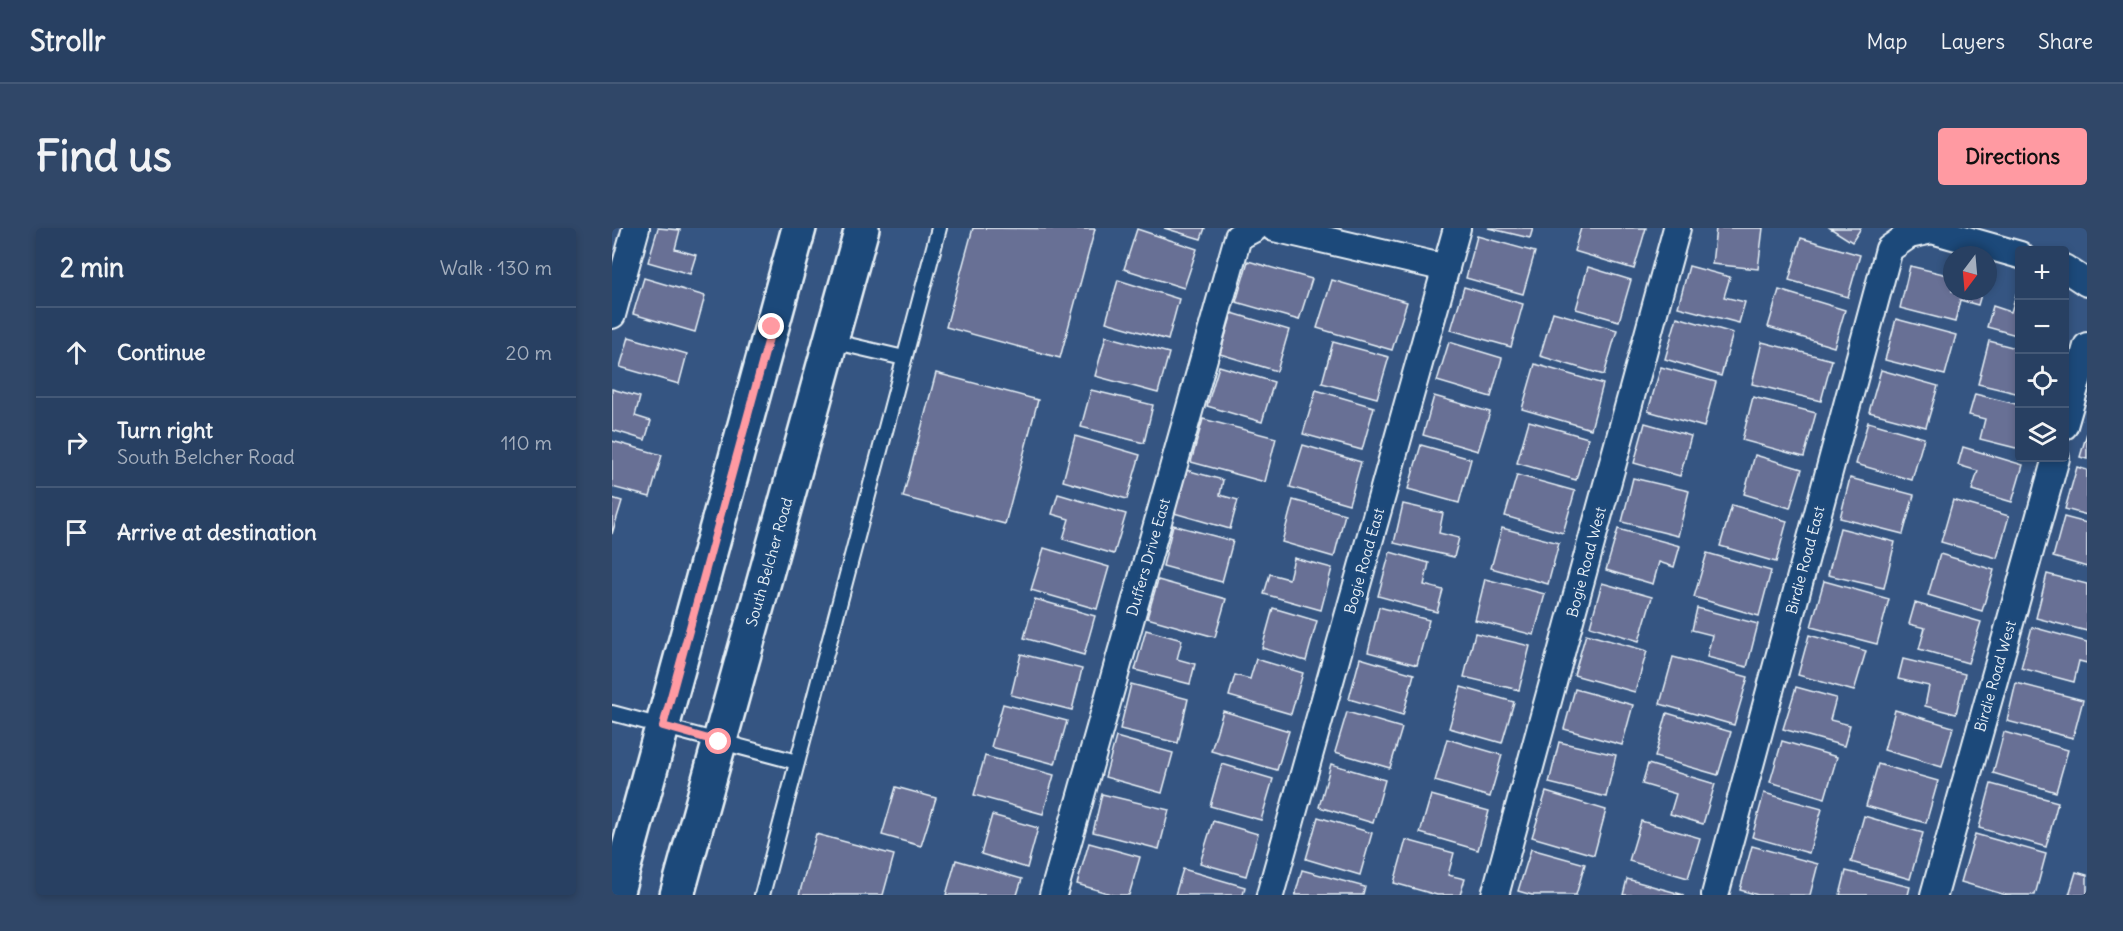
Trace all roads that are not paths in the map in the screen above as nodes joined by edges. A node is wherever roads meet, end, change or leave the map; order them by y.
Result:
1 (636, 228) edge
2 (799, 228) edge
3 (862, 228) edge
4 (939, 228) edge
5 (1255, 228) edge
6 (1274, 228) edge
7 (1457, 228) edge
8 (1677, 228) edge
9 (2015, 254) edge
10 (1446, 268) junction
11 (2069, 271) edge
12 (2087, 283) edge
13 (612, 315) edge
14 (831, 341) junction
15 (2087, 346) edge
16 (904, 358) junction
17 (2069, 409) edge
18 (2055, 462) edge
19 (612, 713) edge
20 (663, 726) junction
21 (719, 742) junction
22 (797, 762) junction
23 (621, 844) edge
24 (616, 895) edge
25 (677, 895) edge
26 (762, 895) edge
27 (1053, 895) edge
28 (1270, 895) edge
29 (1495, 895) edge
30 (1715, 895) edge
31 (1934, 895) edge

1 - 13 street
2 - 20 main road
3 - 14 main road, South Belcher Road
4 - 16 lane
5 - 27 street, Duffers Drive East
6 - 10 street
7 - 10 street, Bogie Road East
8 - 29 street, Bogie Road West
9 - 30 street, Birdie Road East
10 - 28 street, Bogie Road East
11 - 12 street
14 - 16 lane
14 - 21 main road, South Belcher Road
15 - 17 street
16 - 22 lane
18 - 31 street, Birdie Road West
19 - 20 lane
20 - 21 lane
20 - 23 main road
21 - 22 lane
21 - 25 main road, South Belcher Road
22 - 26 lane
23 - 24 main road

